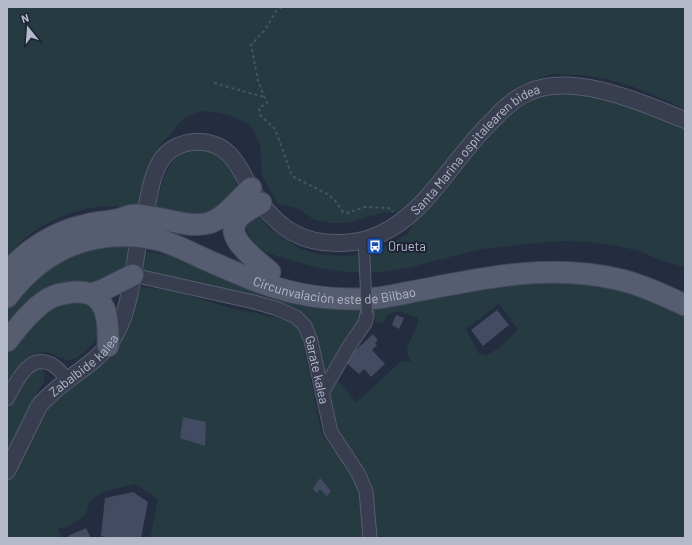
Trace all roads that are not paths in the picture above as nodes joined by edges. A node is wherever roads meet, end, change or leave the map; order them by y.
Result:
1 (685, 120) edge
2 (252, 196) junction
3 (147, 205) dead end
4 (119, 220) junction
5 (364, 248) dead end
6 (137, 250) dead end
7 (270, 272) junction
8 (7, 273) edge
9 (133, 275) junction
10 (685, 291) edge
11 (92, 294) junction
12 (7, 297) edge
13 (685, 305) edge
14 (367, 314) joint
15 (7, 341) edge
16 (108, 346) junction
17 (67, 379) junction
18 (322, 393) junction
19 (7, 399) edge
20 (7, 471) edge
21 (370, 538) edge

1 - 2 street, Santa Marina ospitalearen bidea
2 - 3 street
2 - 4 main road
2 - 7 main road
4 - 7 main road, Circunvalación este de Bilbao
4 - 8 main road
5 - 14 street, bridge
6 - 9 street, Zabalbide kalea
7 - 10 main road, Circunvalación este de Bilbao
9 - 11 main road
9 - 16 street, Zabalbide kalea
9 - 18 street, Garate kalea
11 - 15 main road
11 - 16 main road
12 - 13 main road, Circunvalación este de Bilbao
14 - 18 street
16 - 17 street, Zabalbide kalea
17 - 19 street
17 - 20 street, Zabalbide kalea
18 - 21 street, Garate kalea

